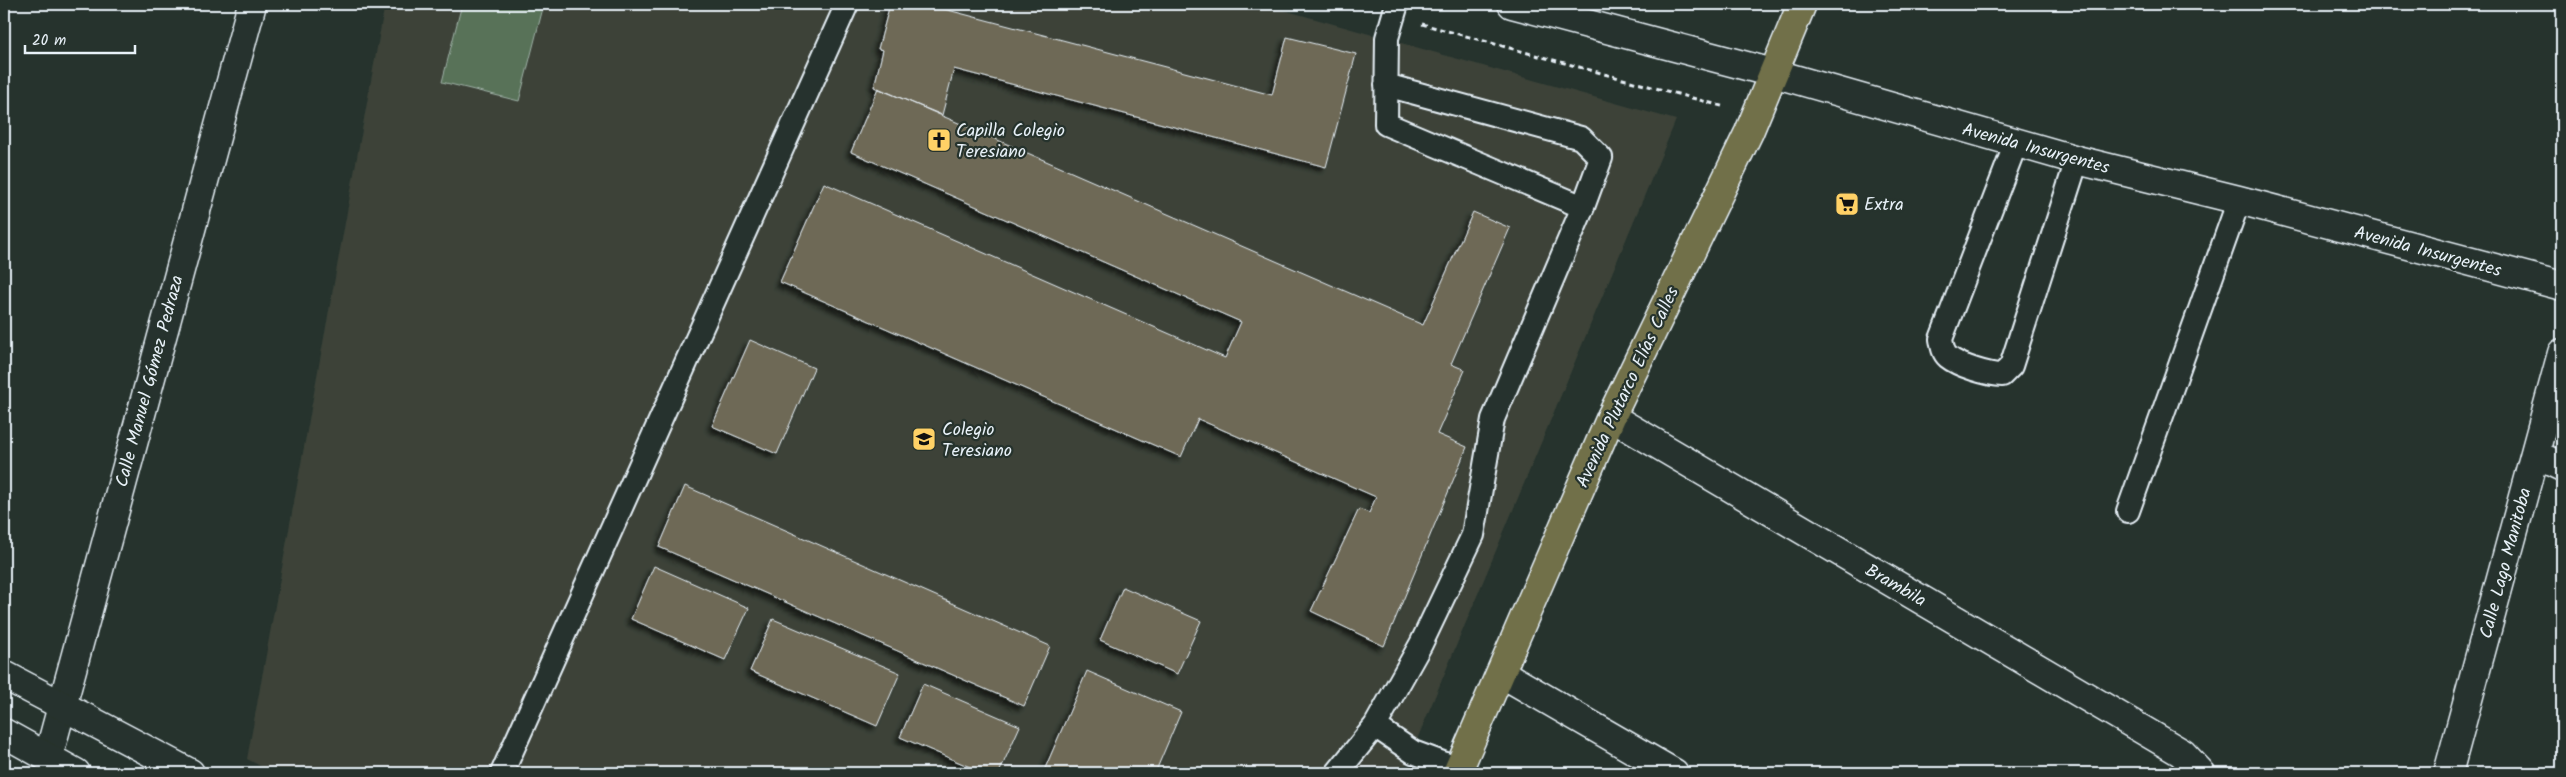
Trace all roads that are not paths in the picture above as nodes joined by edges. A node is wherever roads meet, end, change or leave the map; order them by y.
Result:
1 (252, 4) edge
2 (847, 4) edge
3 (1512, 4) edge
4 (1802, 4) edge
5 (1395, 10) edge
6 (1773, 73) junction
7 (1386, 85) junction
8 (2016, 143) junction
9 (2077, 160) junction
10 (2239, 200) junction
11 (1583, 207) junction
12 (2562, 286) edge
13 (2562, 353) edge
14 (1611, 417) junction
15 (2535, 454) junction
16 (2562, 467) edge
17 (2128, 511) dead end
18 (1501, 673) junction
19 (4, 675) edge
20 (61, 706) junction
21 (1375, 726) junction
22 (4, 733) edge
23 (48, 766) edge
24 (1458, 771) edge
25 (76, 773) edge
26 (190, 773) edge
27 (502, 773) edge
28 (1338, 773) edge
29 (1674, 773) edge
30 (2201, 773) edge
31 (2448, 773) edge

1 - 20 street, Calle Manuel Gómez Pedraza
2 - 27 lane
3 - 6 street, Avenida Insurgentes
4 - 6 main road, Avenida Plutarco Elías Calles
5 - 7 lane
6 - 8 street, Avenida Insurgentes
6 - 14 main road, Avenida Plutarco Elías Calles
7 - 11 lane
7 - 11 lane
8 - 9 street, Avenida Insurgentes
8 - 9 lane
9 - 10 street, Avenida Insurgentes
10 - 12 street, Avenida Insurgentes
10 - 17 lane
11 - 21 lane
13 - 15 street, Calle Lago Manitoba
14 - 18 main road, Avenida Plutarco Elías Calles
14 - 30 street, Brambila
15 - 16 street
15 - 31 street, Calle Lago Manitoba
18 - 24 main road, Avenida Plutarco Elías Calles
18 - 29 street
19 - 20 street
20 - 23 street, Calle Manuel Gómez Pedraza
20 - 26 street
21 - 24 lane
21 - 28 lane
22 - 23 street
23 - 25 street

